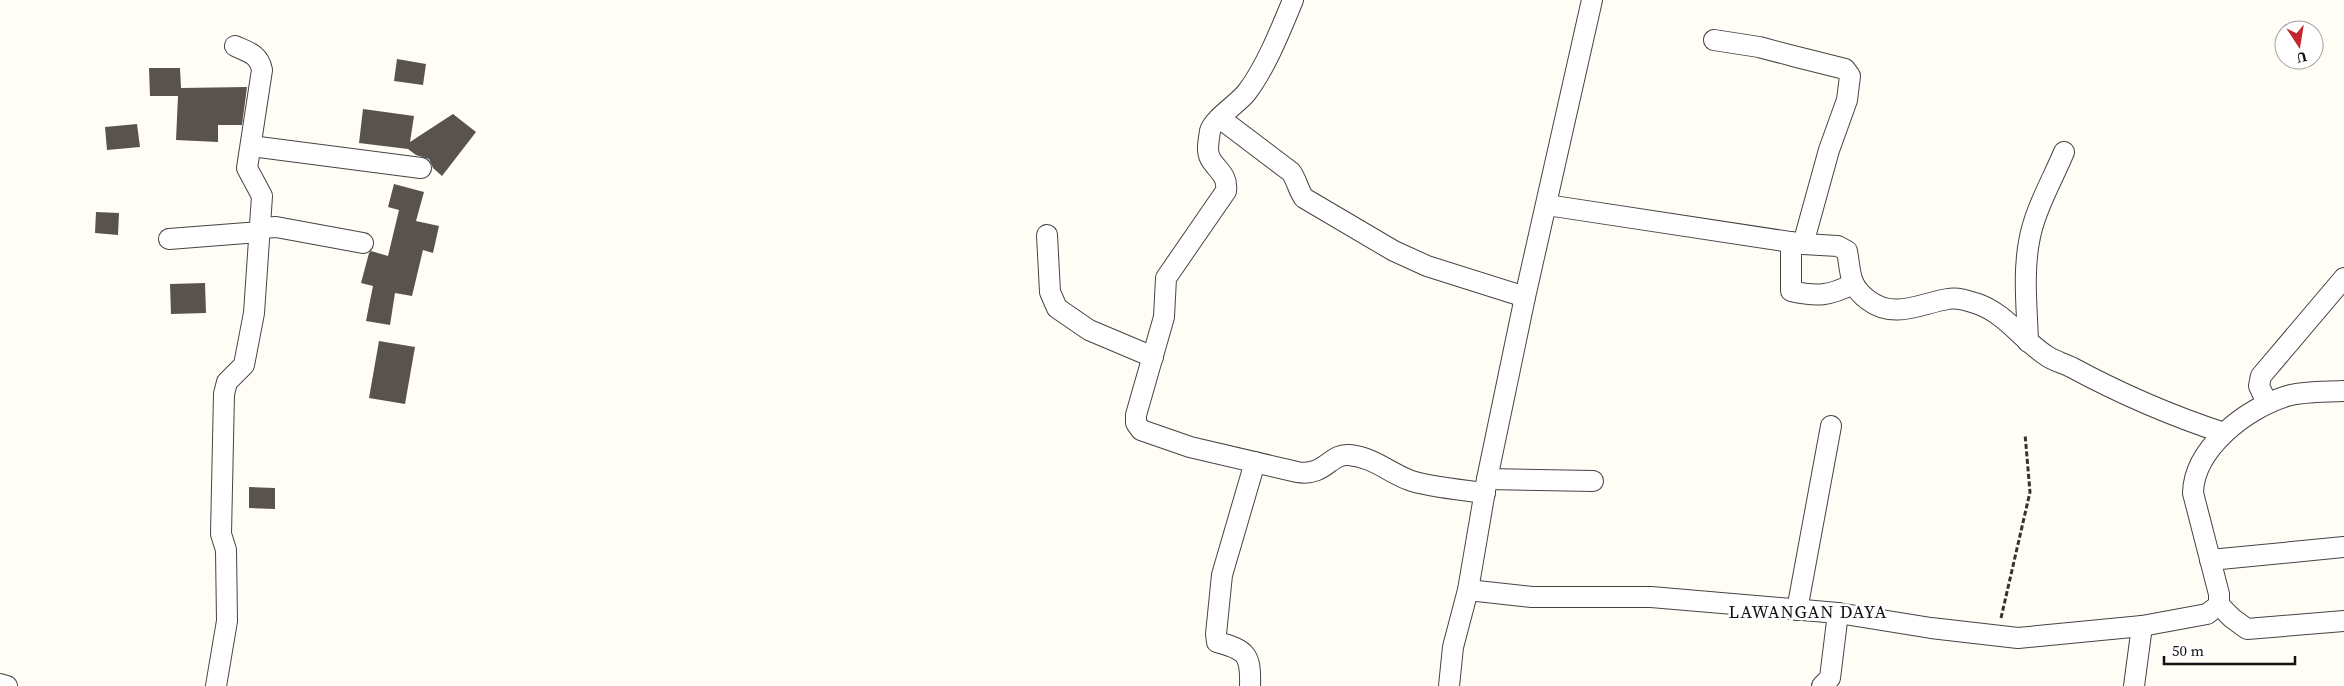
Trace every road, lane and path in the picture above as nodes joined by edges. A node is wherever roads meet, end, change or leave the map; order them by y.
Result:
1 (1294, 0) edge
2 (1592, 0) edge
3 (1714, 40) dead end
4 (235, 46) dead end
5 (1221, 118) junction
6 (251, 146) junction
7 (2064, 152) dead end
8 (421, 168) dead end
9 (1547, 205) junction
10 (260, 230) junction
11 (1047, 235) dead end
12 (169, 240) dead end
13 (363, 242) dead end
14 (1797, 243) junction
15 (2344, 278) edge
16 (1853, 284) junction
17 (1525, 297) junction
18 (2028, 342) junction
19 (1153, 357) junction
20 (2344, 391) edge
21 (2267, 404) junction
22 (1831, 426) dead end
23 (2224, 433) junction
24 (2025, 434) dead end
25 (1255, 462) junction
26 (1592, 481) dead end
27 (1486, 486) junction
28 (2344, 547) edge
29 (2210, 560) junction
30 (1468, 590) junction
31 (2219, 605) junction
32 (1797, 610) junction
33 (1838, 613) junction
34 (2344, 621) edge
35 (2142, 626) junction
36 (1997, 635) junction
37 (0, 684) edge
38 (6, 686) edge
39 (216, 686) edge
40 (1250, 686) edge
41 (1450, 686) edge
42 (1822, 686) edge
43 (2134, 686) edge

1 - 5 street
2 - 9 street
3 - 14 street
4 - 6 street
5 - 17 street
5 - 19 street
6 - 8 street
6 - 10 street
7 - 18 street
9 - 14 street
9 - 17 street
10 - 12 street
10 - 13 street
10 - 39 street
11 - 19 street
14 - 16 street
14 - 16 street
15 - 21 street
16 - 18 street
17 - 27 street
18 - 23 street
19 - 25 street
20 - 21 street
21 - 23 street
22 - 32 street
23 - 29 street
24 - 36 path
25 - 27 street
25 - 40 street
26 - 27 street
27 - 30 street
28 - 29 street
29 - 31 street
30 - 32 street
30 - 41 street
31 - 34 street
31 - 35 street
32 - 33 street
33 - 36 street
33 - 42 street
35 - 36 street
35 - 43 street
37 - 38 street

